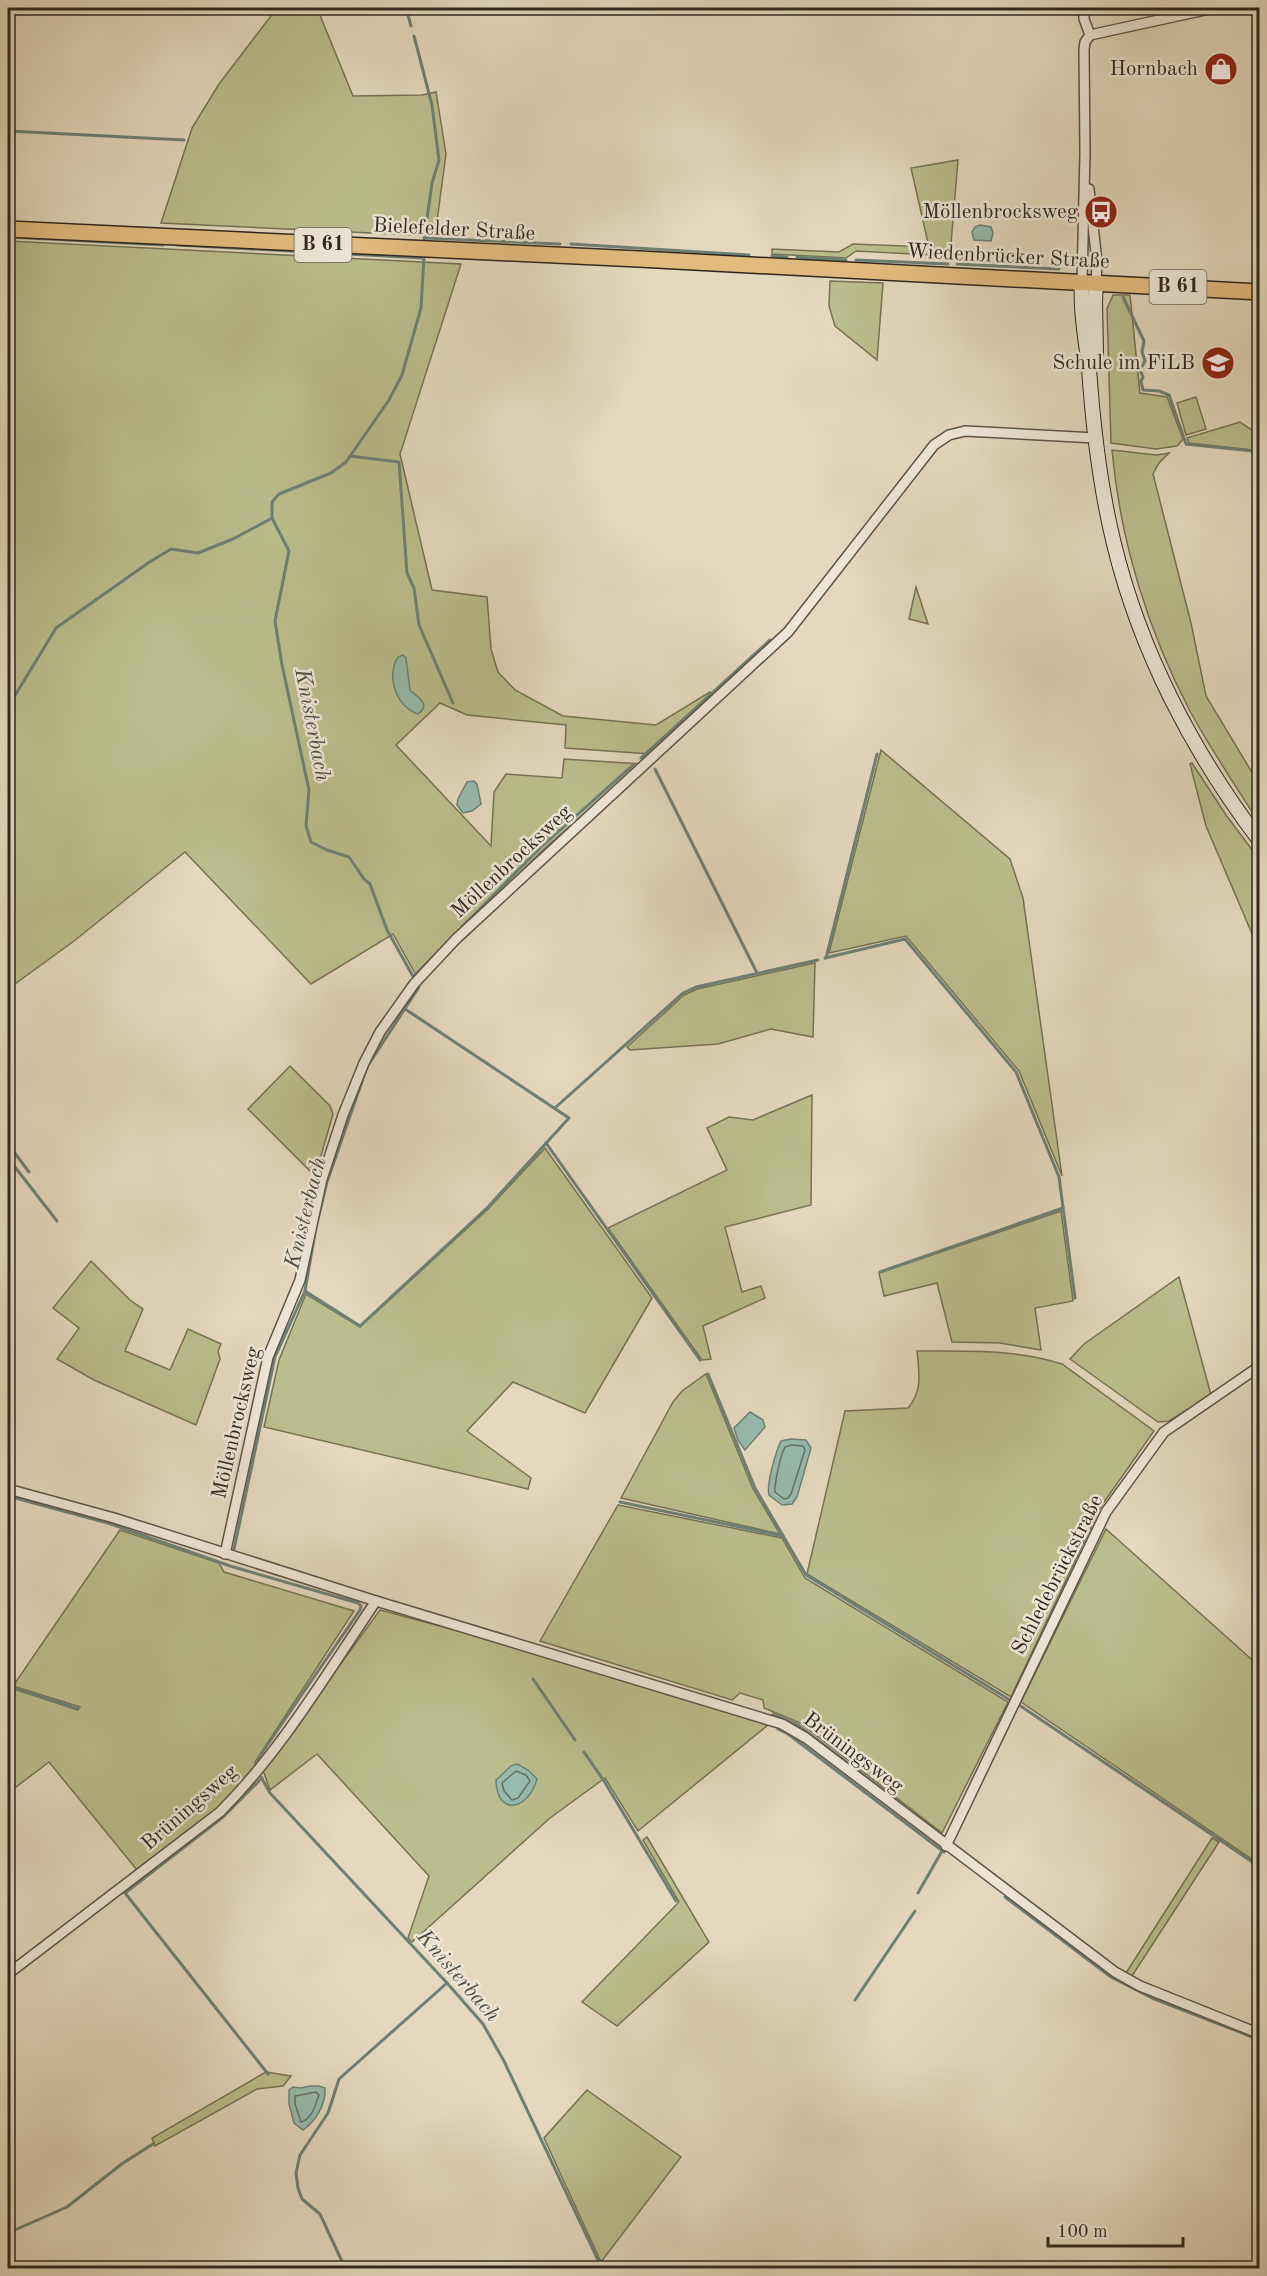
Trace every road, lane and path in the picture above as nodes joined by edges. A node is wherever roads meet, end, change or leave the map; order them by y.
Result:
1 (1084, 8) edge
2 (1214, 8) edge
3 (1090, 35) junction
4 (1085, 153) junction
5 (8, 229) edge
6 (755, 266) joint
7 (1089, 282) junction
8 (1260, 292) edge
9 (1095, 435) junction
10 (1260, 841) edge
11 (1260, 1366) edge
12 (8, 1489) edge
13 (225, 1554) junction
14 (376, 1601) junction
15 (946, 1846) junction
16 (8, 1974) edge
17 (1260, 2034) edge

1 - 3 street
2 - 3 street
3 - 4 street
4 - 7 street
4 - 7 street
5 - 6 main road, Bielefelder Straße / B 61
6 - 7 main road, Wiedenbrücker Straße / B 61
7 - 8 main road, Wiedenbrücker Straße / B 61
7 - 9 main road
9 - 10 main road
9 - 13 street, Möllenbrocksweg
11 - 15 street, Schledebrückstraße
12 - 13 street, Brüningsweg
13 - 14 street, Brüningsweg
14 - 15 street, Brüningsweg
14 - 16 street, Brüningsweg
15 - 17 street, Brüningsweg

